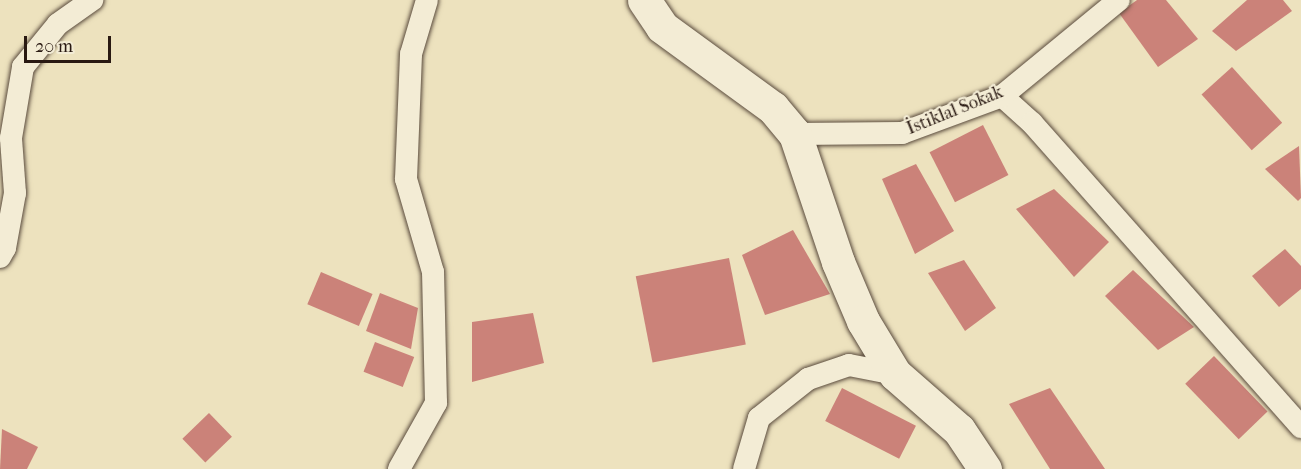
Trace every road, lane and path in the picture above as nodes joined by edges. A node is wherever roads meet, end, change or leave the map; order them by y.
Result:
1 (92, 0) edge
2 (427, 0) edge
3 (644, 0) edge
4 (1119, 0) edge
5 (1095, 9) edge
6 (1002, 96) junction
7 (795, 134) junction
8 (0, 257) edge
9 (896, 374) junction
10 (1301, 427) edge
11 (399, 469) edge
12 (744, 469) edge
13 (985, 469) edge

1 - 8 street
2 - 11 street
3 - 7 street
4 - 5 street, İstiklal Sokak
5 - 6 street, İstiklal Sokak
6 - 7 street, İstiklal Sokak
6 - 10 street
7 - 9 street
9 - 12 street
9 - 13 street

